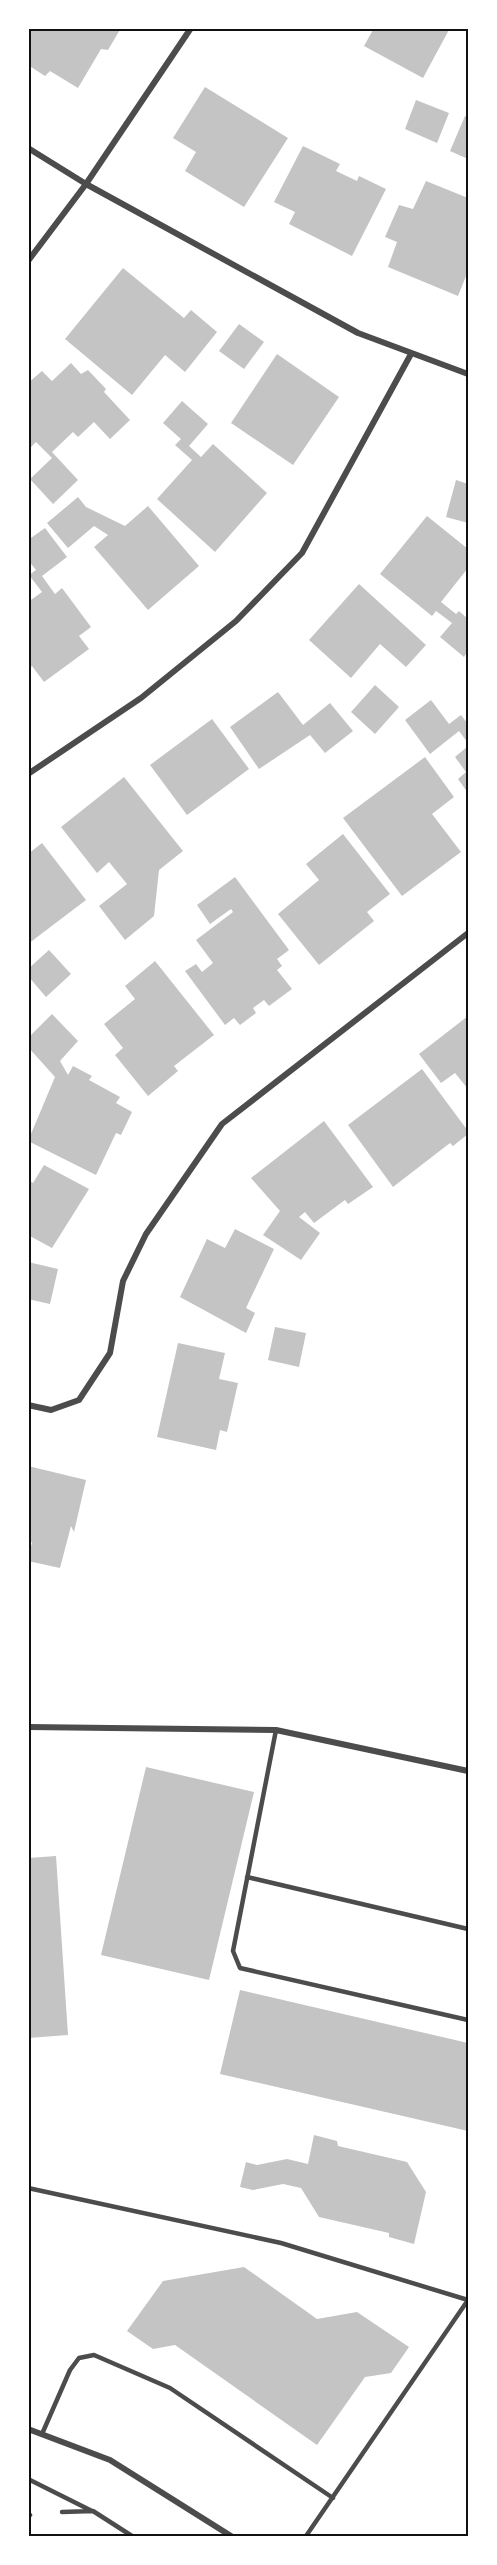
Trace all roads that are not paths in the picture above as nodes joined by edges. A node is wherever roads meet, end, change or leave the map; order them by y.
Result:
1 (191, 28) edge
2 (28, 148) edge
3 (86, 184) junction
4 (28, 261) edge
5 (411, 354) junction
6 (468, 374) edge
7 (28, 774) edge
8 (468, 933) edge
9 (28, 1405) edge
10 (28, 1727) edge
11 (276, 1730) junction
12 (468, 1771) edge
13 (247, 1877) junction
14 (468, 1929) edge
15 (468, 2020) edge
16 (28, 2188) edge
17 (468, 2300) edge
18 (28, 2429) edge
19 (42, 2434) junction
20 (28, 2479) edge
21 (333, 2498) junction
22 (93, 2511) junction
23 (62, 2512) dead end
24 (132, 2536) edge
25 (231, 2536) edge
26 (306, 2536) edge

1 - 3 street
2 - 3 street
3 - 4 street
3 - 5 street
5 - 6 street
5 - 7 street
8 - 9 street
10 - 11 street
11 - 12 street
11 - 13 lane
13 - 14 lane
13 - 15 lane
16 - 17 lane
17 - 21 lane
18 - 19 street
19 - 21 lane
19 - 25 street
20 - 22 lane
21 - 26 lane
22 - 23 lane
22 - 24 lane

